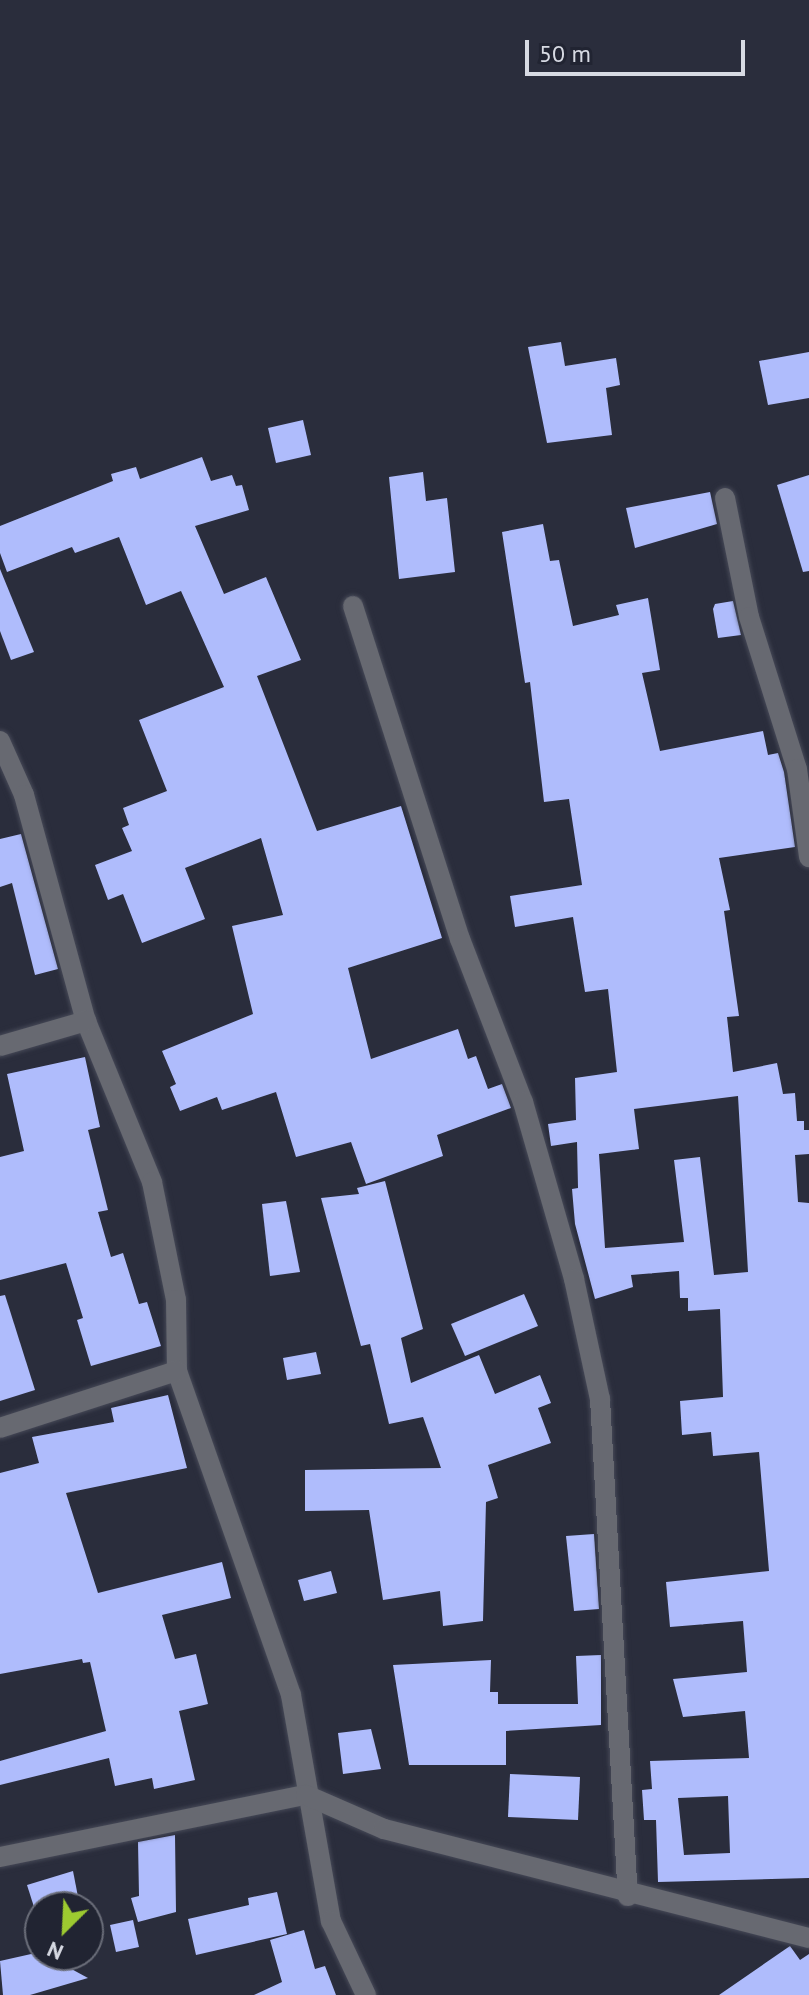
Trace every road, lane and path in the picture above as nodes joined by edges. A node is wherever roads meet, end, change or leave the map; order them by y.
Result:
1 (725, 498) dead end
2 (353, 606) dead end
3 (0, 741) edge
4 (809, 857) edge
5 (86, 1021) junction
6 (0, 1046) edge
7 (177, 1371) junction
8 (0, 1428) edge
9 (306, 1795) junction
10 (0, 1857) edge
11 (628, 1896) junction
12 (809, 1938) edge
13 (366, 1995) edge

1 - 4 street
2 - 11 street
3 - 5 street
5 - 6 street
5 - 7 street
7 - 8 street
7 - 9 street
9 - 10 street
9 - 11 street
9 - 13 street
11 - 12 street

